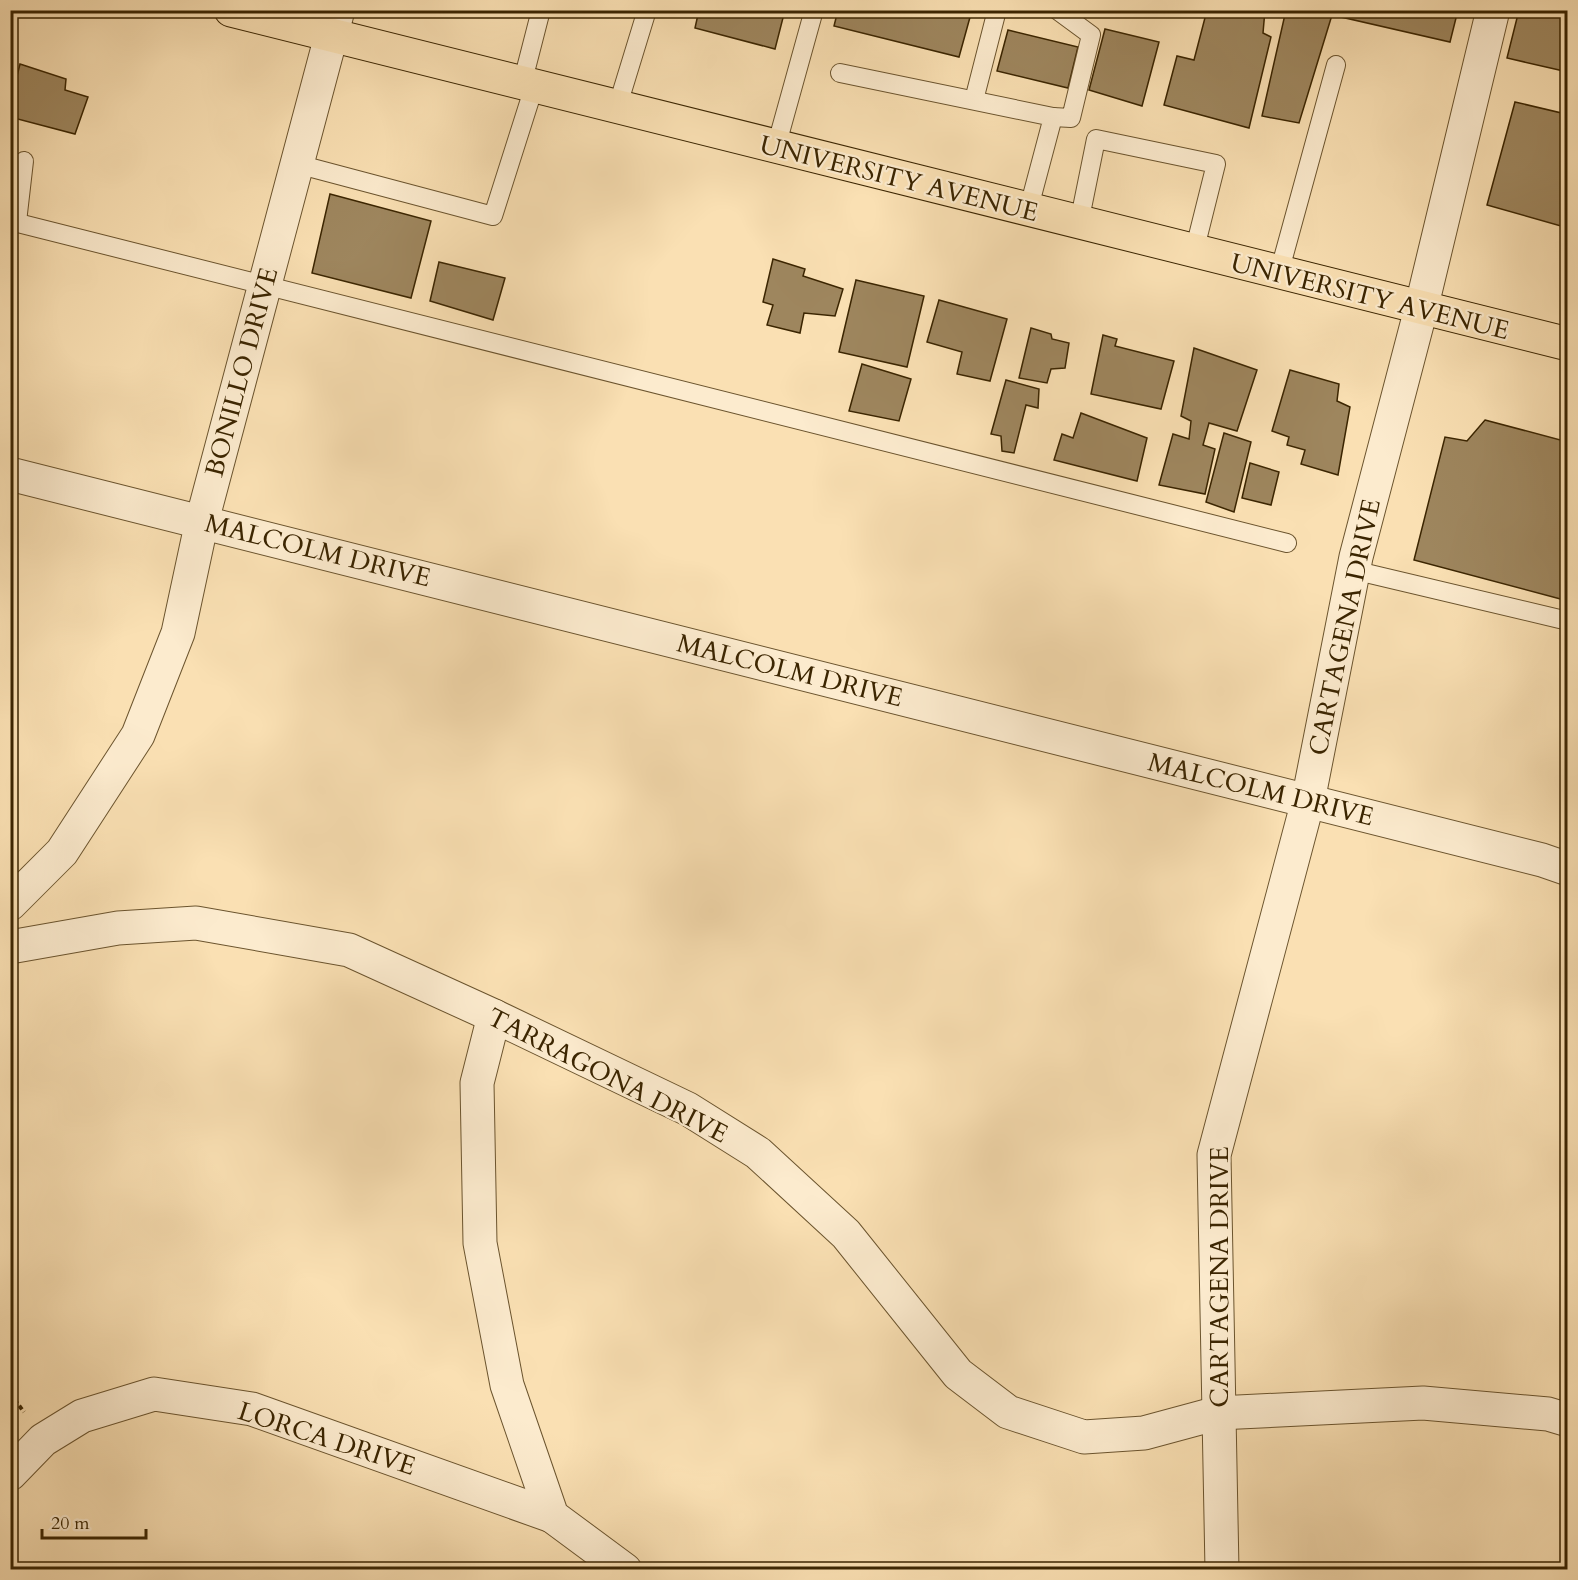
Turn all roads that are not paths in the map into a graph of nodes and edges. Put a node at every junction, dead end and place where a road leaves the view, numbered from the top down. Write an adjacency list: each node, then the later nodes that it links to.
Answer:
1 (231, 10): 8 (main road, UNIVERSITY AVENUE)
2 (541, 10): 11 (lane)
3 (647, 10): 13 (lane)
4 (814, 10): 15 (lane)
5 (997, 10): 12 (lane)
6 (1057, 10): 14 (lane)
7 (1493, 10): 24 (street, CARTAGENA DRIVE)
8 (335, 23): 11 (main road, UNIVERSITY AVENUE); 17 (street, BONILLO DRIVE)
9 (1336, 65): 22 (lane)
10 (840, 73): 12 (lane)
11 (528, 85): 13 (main road, UNIVERSITY AVENUE); 17 (lane)
12 (974, 100): 14 (lane)
13 (617, 108): 15 (main road, UNIVERSITY AVENUE)
14 (1053, 117): 18 (lane)
15 (776, 147): 18 (main road, UNIVERSITY AVENUE)
16 (24, 161): 19 (lane)
17 (297, 164): 23 (street, BONILLO DRIVE)
18 (1028, 211): 20 (main road, UNIVERSITY AVENUE)
19 (14, 222): 23 (lane)
20 (1079, 223): 21 (main road, UNIVERSITY AVENUE); 21 (lane)
21 (1194, 252): 22 (main road, UNIVERSITY AVENUE)
22 (1279, 273): 24 (main road, UNIVERSITY AVENUE)
23 (265, 284): 27 (street, BONILLO DRIVE); 28 (lane)
24 (1421, 309): 25 (main road, UNIVERSITY AVENUE); 29 (street, CARTAGENA DRIVE)
25 (1568, 344)
26 (10, 474): 27 (street, MALCOLM DRIVE)
27 (202, 521): 31 (street, MALCOLM DRIVE); 33 (street, BONILLO DRIVE)
28 (1287, 543)
29 (1353, 570): 30 (lane); 31 (street, CARTAGENA DRIVE)
30 (1568, 621)
31 (1308, 801): 32 (street, MALCOLM DRIVE); 36 (street, CARTAGENA DRIVE)
32 (1568, 869)
33 (10, 904)
34 (10, 947): 35 (street, TARRAGONA DRIVE)
35 (494, 1016): 36 (street, TARRAGONA DRIVE); 39 (street)
36 (1218, 1413): 37 (street, TARRAGONA DRIVE); 41 (street, CARTAGENA DRIVE)
37 (1568, 1420)
38 (10, 1474): 39 (street, LORCA DRIVE)
39 (552, 1516): 40 (street, LORCA DRIVE)
40 (625, 1569)
41 (1222, 1569)

